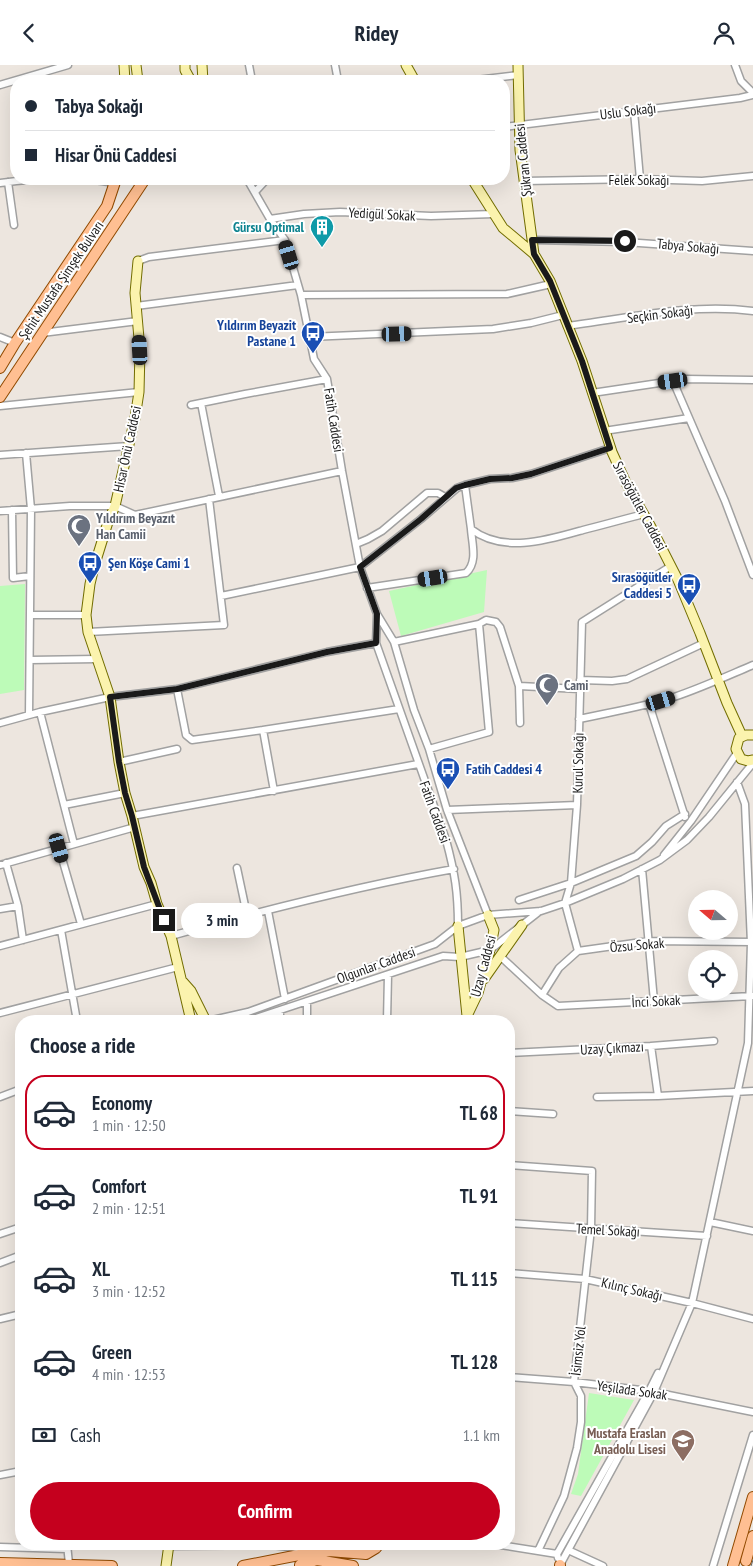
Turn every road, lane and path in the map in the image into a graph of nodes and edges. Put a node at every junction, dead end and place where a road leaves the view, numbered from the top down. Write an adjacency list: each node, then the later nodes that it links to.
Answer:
1 (68, 65): 4 (street)
2 (518, 65): 5 (main road, Şükran Caddesi)
3 (735, 65): 7 (street)
4 (34, 75)
5 (518, 75): 6 (street); 9 (main road, Şükran Caddesi)
6 (510, 76)
7 (753, 94): 8 (street, Uslu Sokağı)
8 (634, 111): 9 (street, Uslu Sokağı); 12 (street)
9 (519, 124): 10 (street, Uslu Sokağı); 13 (main road, Şükran Caddesi)
10 (510, 126)
11 (753, 176): 12 (street, Felek Sokağı)
12 (640, 179): 13 (street, Felek Sokağı)
13 (524, 181): 25 (main road, Şükran Caddesi)
14 (8, 182): 15 (street); 24 (street)
15 (0, 183)
16 (114, 185): 41 (main road, Şehit Mustafa Şimşek Bulvarı)
17 (140, 185): 38 (main road, Şehit Mustafa Şimşek Bulvarı)
18 (251, 185): 21 (street, Fatih Caddesi)
19 (261, 185): 21 (street)
20 (476, 185): 22 (main road, Sırasöğütler Caddesi)
21 (255, 192): 23 (street, Fatih Caddesi)
22 (494, 214): 23 (street, Yedigül Sokak); 28 (main road, Sırasöğütler Caddesi)
23 (270, 219): 26 (street, Fatih Caddesi)
24 (14, 225)
25 (532, 240): 27 (street, Tabya Sokağı); 28 (main road, Şükran Caddesi)
26 (285, 241): 29 (street); 31 (street, Fatih Caddesi)
27 (753, 251)
28 (534, 254): 30 (main road, Sırasöğütler Caddesi)
29 (138, 261): 33 (main road, Hisar Önü Caddesi)
30 (551, 284): 32 (street); 35 (main road, Sırasöğütler Caddesi)
31 (298, 285): 32 (street, Fatih Caddesi); 33 (street)
32 (301, 295): 40 (street, Fatih Caddesi)
33 (136, 306): 36 (main road, Hisar Önü Caddesi)
34 (753, 311): 37 (street, Seçkin Sokağı)
35 (563, 315): 37 (main road, Sırasöğütler Caddesi); 40 (street)
36 (138, 321): 38 (street); 46 (main road, Hisar Önü Caddesi)
37 (567, 326): 47 (main road, Sırasöğütler Caddesi)
38 (42, 333): 48 (main road, Şehit Mustafa Şimşek Bulvarı)
39 (0, 337): 41 (street)
40 (309, 337): 43 (street, Fatih Caddesi)
41 (15, 343): 42 (main road, Şehit Mustafa Şimşek Bulvarı)
42 (0, 368)
43 (327, 379): 49 (street); 58 (street, Fatih Caddesi)
44 (753, 380): 45 (street)
45 (673, 381): 47 (street); 52 (street)
46 (139, 392): 50 (street); 54 (main road, Hisar Önü Caddesi)
47 (592, 393): 53 (main road, Sırasöğütler Caddesi)
48 (0, 397)
49 (201, 403): 51 (street); 60 (street)
50 (0, 405)
51 (191, 405)
52 (689, 418): 53 (street); 72 (street)
53 (604, 431): 55 (main road, Sırasöğütler Caddesi)
54 (129, 446): 56 (street); 63 (main road, Hisar Önü Caddesi)
55 (610, 448): 59 (street); 67 (main road, Sırasöğütler Caddesi)
56 (26, 453): 57 (street); 64 (street)
57 (0, 455)
58 (342, 471): 60 (street); 69 (street, Fatih Caddesi)
59 (465, 485): 61 (street); 68 (street)
60 (219, 496): 62 (street)
61 (444, 497): 69 (street); 70 (street)
62 (209, 499): 63 (street); 75 (street)
63 (115, 506): 64 (street); 78 (main road, Hisar Önü Caddesi)
64 (31, 509): 65 (street); 73 (street)
65 (12, 510): 66 (street); 73 (street)
66 (0, 511)
67 (644, 514): 68 (street); 71 (main road, Sırasöğütler Caddesi)
68 (471, 529): 74 (street)
69 (356, 544): 70 (street, Fatih Caddesi)
70 (360, 567): 74 (street, Fatih Caddesi); 75 (street)
71 (671, 567): 83 (main road, Sırasöğütler Caddesi); 87 (street, Kurul Sokağı)
72 (753, 575)
73 (30, 576): 77 (street)
74 (367, 587): 76 (street, Fatih Caddesi)
75 (220, 595): 80 (street)
76 (377, 614): 81 (street, Fatih Caddesi); 82 (street, Fatih Caddesi)
77 (30, 615): 78 (street); 85 (street)
78 (86, 615): 80 (main road, Hisar Önü Caddesi)
79 (479, 624): 81 (street); 89 (street); 104 (street)
80 (88, 632): 84 (main road, Hisar Önü Caddesi)
81 (394, 642): 104 (street, Fatih Caddesi)
82 (376, 643): 90 (street); 94 (street, Fatih Caddesi)
83 (704, 643): 87 (street); 88 (main road, Sırasöğütler Caddesi)
84 (97, 659): 85 (street); 92 (main road, Hisar Önü Caddesi)
85 (30, 661): 96 (street)
86 (753, 665): 88 (street)
87 (580, 680): 91 (street, Kurul Sokağı)
88 (719, 680): 93 (street); 102 (main road, Sırasöğütler Caddesi)
89 (519, 686): 91 (street); 99 (street)
90 (177, 689): 92 (street); 100 (street)
91 (580, 689): 97 (street, Kurul Sokağı)
92 (110, 697): 95 (street); 107 (main road, Hisar Önü Caddesi)
93 (649, 704): 97 (street); 115 (street)
94 (399, 709): 100 (street); 108 (street, Fatih Caddesi)
95 (40, 712): 96 (street); 112 (street)
96 (29, 715): 98 (street)
97 (579, 719): 113 (street, Kurul Sokağı)
98 (0, 723)
99 (520, 723)
100 (263, 730): 110 (street)
101 (753, 735): 102 (main road)
102 (742, 736): 105 (main road)
103 (177, 749): 107 (street)
104 (429, 749): 114 (street, Fatih Caddesi)
105 (736, 753): 106 (main road); 117 (street)
106 (753, 761): 109 (street)
107 (119, 762): 111 (main road, Hisar Önü Caddesi)
108 (418, 764): 110 (street); 124 (street, Fatih Caddesi)
109 (737, 782): 121 (street); 143 (street)
110 (274, 791): 116 (street)
111 (125, 793): 112 (street); 116 (main road, Hisar Önü Caddesi)
112 (64, 805): 119 (street)
113 (577, 805): 114 (street); 126 (street, Kurul Sokağı)
114 (447, 809): 135 (street, Fatih Caddesi)
115 (685, 814): 117 (street); 126 (street)
116 (132, 816): 118 (main road, Hisar Önü Caddesi)
117 (688, 825): 121 (street)
118 (134, 827): 119 (street); 129 (main road, Hisar Önü Caddesi)
119 (74, 844): 120 (street)
120 (59, 848): 122 (street); 136 (street)
121 (660, 860): 125 (street, Olgunlar Caddesi)
122 (3, 864): 130 (street)
123 (237, 868): 134 (street)
124 (454, 869): 132 (street); 138 (street, Fatih Caddesi)
125 (642, 869): 128 (street, Olgunlar Caddesi); 142 (street)
126 (571, 883): 127 (street); 128 (street, Kurul Sokağı)
127 (520, 900)
128 (566, 903): 133 (street, Olgunlar Caddesi); 146 (street)
129 (157, 904): 136 (street); 140 (main road, Hisar Önü Caddesi)
130 (18, 906): 131 (street); 141 (street)
131 (1, 907)
132 (268, 911): 134 (street); 156 (street)
133 (541, 911): 135 (street, Olgunlar Caddesi); 137 (street, Olgunlar Caddesi)
134 (247, 915): 140 (street)
135 (488, 915): 138 (street, Olgunlar Caddesi); 145 (main road, Uzay Caddesi)
136 (81, 924): 139 (street)
137 (522, 925): 145 (street, Olgunlar Caddesi); 147 (main road)
138 (458, 926): 148 (main road, Uzay Caddesi); 156 (street, Olgunlar Caddesi)
139 (60, 930): 141 (street); 153 (street)
140 (171, 935): 149 (main road, Hisar Önü Caddesi)
141 (24, 940): 144 (street)
142 (649, 941): 143 (street, Özsu Sokak); 146 (street, Özsu Sokak); 158 (street)
143 (752, 943): 155 (street)
144 (0, 946)
145 (490, 950): 148 (street, Olgunlar Caddesi); 152 (main road, Uzay Caddesi)
146 (578, 951): 154 (street)
147 (500, 956): 152 (main road); 154 (street)
148 (460, 957): 150 (street, Olgunlar Caddesi); 169 (main road, Uzay Caddesi)
149 (178, 967): 151 (main road, Hisar Önü Caddesi); 153 (street)
150 (388, 975): 157 (street, Olgunlar Caddesi); 168 (street)
151 (181, 980): 162 (main road, Hisar Önü Caddesi); 163 (main road, Hisar Önü Caddesi)
152 (480, 985): 170 (main road, Uzay Caddesi)
153 (72, 994): 160 (street); 161 (street)
154 (542, 995): 158 (street, İnci Sokak)
155 (751, 996): 158 (street, İnci Sokak); 175 (street)
156 (285, 999): 164 (street, Olgunlar Caddesi)
157 (307, 1001): 159 (street, Olgunlar Caddesi); 167 (street)
158 (654, 1001)
159 (280, 1010): 165 (street, Olgunlar Caddesi); 166 (street)
160 (0, 1013)
161 (76, 1015)
162 (189, 1015)
163 (204, 1015)
164 (234, 1015)
165 (265, 1015)
166 (280, 1015)
167 (307, 1015)
168 (387, 1015)
169 (467, 1015)
170 (468, 1015)
171 (714, 1041): 172 (street, Uzay Çıkmazı)
172 (651, 1046): 173 (street, Uzay Çıkmazı); 177 (street)
173 (515, 1053)
174 (15, 1091): 178 (street)
175 (738, 1091): 176 (street); 177 (street); 183 (street)
176 (753, 1091)
177 (658, 1096): 179 (street)
178 (0, 1097)
179 (597, 1097)
180 (515, 1111): 181 (street)
181 (553, 1114)
182 (515, 1165): 186 (street, İsimsiz Yol)
183 (710, 1222): 187 (street); 189 (street)
184 (515, 1223): 186 (street, Temel Sokağı)
185 (15, 1229): 188 (street)
186 (591, 1229): 189 (street, Temel Sokağı); 193 (street, İsimsiz Yol)
187 (753, 1231)
188 (0, 1234)
189 (707, 1236): 194 (street)
190 (15, 1257): 191 (street)
191 (0, 1263)
192 (515, 1273): 193 (street, Kılınç Sokağı)
193 (585, 1279): 194 (street, Kılınç Sokağı); 199 (street, İsimsiz Yol)
194 (692, 1303): 197 (street, Kılınç Sokağı); 200 (street)
195 (15, 1315): 196 (street)
196 (0, 1319)
197 (753, 1319)
198 (515, 1377): 199 (street, Yeşilada Sokak)
199 (574, 1382): 200 (street, Yeşilada Sokak); 216 (street, İsimsiz Yol)
200 (652, 1392): 201 (street, Yeşilada Sokak); 214 (street); 217 (street)
201 (753, 1412)
202 (753, 1435): 228 (street)
203 (15, 1472): 204 (street)
204 (0, 1475)
205 (753, 1497): 229 (main road)
206 (753, 1536): 218 (main road)
207 (0, 1547): 208 (street)
208 (15, 1547)
209 (515, 1547): 216 (street)
210 (67, 1550): 220 (street)
211 (168, 1550): 224 (main road)
212 (320, 1550): 215 (street)
213 (372, 1550): 215 (main road)
214 (568, 1550): 222 (street); 227 (street)
215 (329, 1551): 225 (main road)
216 (538, 1551): 217 (street)
217 (557, 1554): 222 (street)
218 (746, 1561)
219 (2, 1562): 220 (main road)
220 (69, 1564): 223 (main road)
221 (300, 1565): 226 (main road)
222 (560, 1565)
223 (112, 1566)
224 (166, 1566)
225 (243, 1566)
226 (353, 1566)
227 (603, 1566)
228 (713, 1566)
229 (732, 1566)

